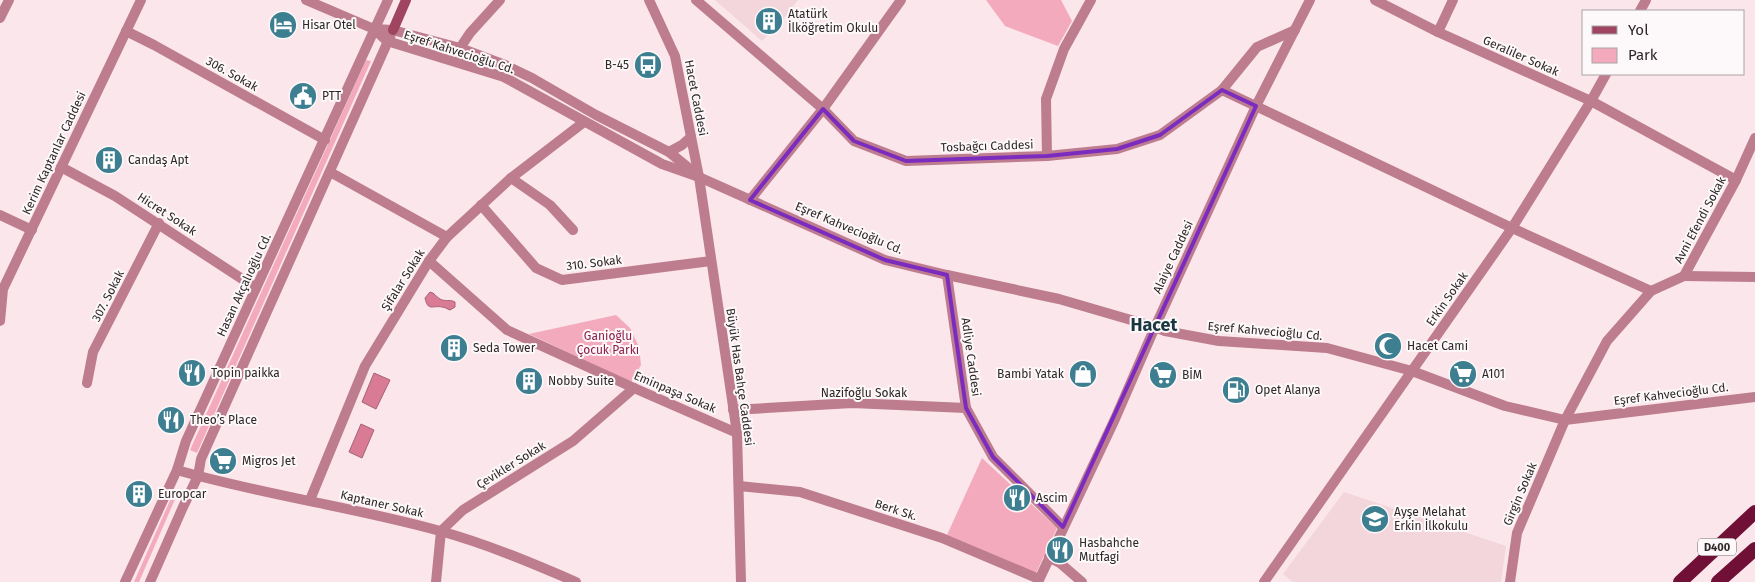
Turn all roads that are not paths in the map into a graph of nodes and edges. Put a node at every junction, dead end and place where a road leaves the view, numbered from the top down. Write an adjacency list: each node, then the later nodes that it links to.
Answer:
1 (9, 0): 14 (street)
2 (141, 0): 16 (street, Kerim Kaptanlar Caddesi)
3 (306, 0): 15 (street)
4 (388, 0): 15 (street, Hasan Akçalıoğlu Cd.)
5 (406, 0): 17 (main road)
6 (500, 0): 21 (street)
7 (649, 0): 28 (street, Hacet Caddesi)
8 (696, 0): 26 (street, Tosbağcı Caddesi)
9 (901, 0): 26 (street)
10 (1091, 0): 32 (street)
11 (1310, 0): 18 (street, Alaiye Caddesi)
12 (1375, 0): 19 (street, Geraliler Sokak)
13 (1452, 0): 19 (street)
14 (0, 18)
15 (374, 29): 17 (street, Eşref Kahvecioğlu Cd.); 20 (street, Eşref Kahvecioğlu Cd.); 30 (street, Hasan Akçalıoğlu Cd.)
16 (126, 30): 30 (street, 306. Sokak); 33 (street, Kerim Kaptanlar Caddesi)
17 (393, 30): 20 (street); 21 (street, Eşref Kahvecioğlu Cd.)
18 (1295, 30): 23 (street, Tosbağcı Caddesi); 25 (street, Alaiye Caddesi)
19 (1438, 32): 24 (street, Geraliler Sokak)
20 (387, 41): 27 (street, Eşref Kahvecioğlu Cd.); 34 (street)
21 (460, 48): 31 (street, Eşref Kahvecioğlu Cd.)
22 (1605, 75): 24 (street, Erkin Sokak)
23 (1222, 90): 25 (street); 32 (street, Tosbağcı Caddesi)
24 (1591, 102): 37 (street, Geraliler Sokak); 42 (street, Erkin Sokak)
25 (1256, 106): 42 (street); 54 (street, Alaiye Caddesi)
26 (823, 109): 32 (street, Tosbağcı Caddesi); 38 (street)
27 (584, 122): 35 (street, Eşref Kahvecioğlu Cd.); 36 (street, Şifalar Sokak)
28 (691, 138): 31 (street); 35 (street, Hacet Caddesi)
29 (1755, 138): 37 (street, Avni Efendi Sokak)
30 (325, 140): 51 (street, Hasan Akçalıoğlu Cd.)
31 (669, 152): 35 (street, Eşref Kahvecioğlu Cd.)
32 (1047, 156)
33 (61, 167): 41 (street, Hicret Sokak); 43 (street, Kerim Kaptanlar Caddesi)
34 (330, 172): 45 (street); 64 (street)
35 (699, 177): 38 (street, Eşref Kahvecioğlu Cd.); 47 (street, Büyük Has Bahçe Caddesi)
36 (511, 178): 39 (street, Şifalar Sokak); 44 (street)
37 (1736, 180): 49 (street, Avni Efendi Sokak)
38 (750, 200): 48 (street, Eşref Kahvecioğlu Cd.)
39 (482, 205): 45 (street, Şifalar Sokak); 47 (street, 310. Sokak)
40 (0, 215): 43 (street)
41 (159, 223): 51 (street, Hicret Sokak); 56 (street, 307. Sokak)
42 (1512, 228): 52 (street); 55 (street, Erkin Sokak)
43 (32, 230): 53 (street, Kerim Kaptanlar Caddesi)
44 (573, 230)
45 (447, 237): 46 (street, Şifalar Sokak)
46 (429, 261): 57 (street, Eminpaşa Sokak); 66 (street, Şifalar Sokak)
47 (711, 261): 60 (street, Büyük Has Bahçe Caddesi)
48 (947, 275): 54 (street, Eşref Kahvecioğlu Cd.); 59 (street, Adliye Caddesi)
49 (1684, 276): 50 (street); 52 (street, Avni Efendi Sokak)
50 (1755, 277)
51 (256, 288): 63 (street, Hasan Akçalıoğlu Cd.)
52 (1651, 290): 61 (street, Avni Efendi Sokak)
53 (0, 321)
54 (1155, 327): 55 (street, Eşref Kahvecioğlu Cd.); 68 (street, Alaiye Caddesi)
55 (1412, 371): 61 (street, Eşref Kahvecioğlu Cd.); 79 (street, Erkin Sokak)
56 (87, 383)
57 (634, 388): 62 (street, Eminpaşa Sokak); 69 (street, Çevikler Sokak)
58 (1755, 397): 61 (street, Eşref Kahvecioğlu Cd.)
59 (966, 408): 60 (street, Nazifoğlu Sokak); 68 (street, Adliye Caddesi)
60 (733, 410): 62 (street, Büyük Has Bahçe Caddesi)
61 (1565, 420): 80 (street, Girgin Sokak)
62 (737, 432): 65 (street, Büyük Has Bahçe Caddesi)
63 (177, 470): 64 (street, Kaptaner Sokak); 73 (street, Hasan Akçalıoğlu Cd.)
64 (198, 476): 66 (street, Kaptaner Sokak); 74 (street)
65 (740, 486): 72 (street, Berk Sk.); 77 (street, Büyük Has Bahçe Caddesi)
66 (310, 500): 69 (street, Kaptaner Sokak)
67 (1755, 512): 81 (highway, D400)
68 (1063, 527): 71 (street, Alaiye Caddesi)
69 (441, 531): 75 (street); 76 (street, Kaptaner Sokak)
70 (1755, 549): 82 (highway)
71 (1050, 557): 72 (street, Alaiye Caddesi); 78 (street)
72 (1038, 580)
73 (126, 582)
74 (150, 582)
75 (436, 582)
76 (576, 582)
77 (741, 582)
78 (1082, 582)
79 (1264, 582)
80 (1510, 582)
81 (1680, 582)
82 (1718, 582)

